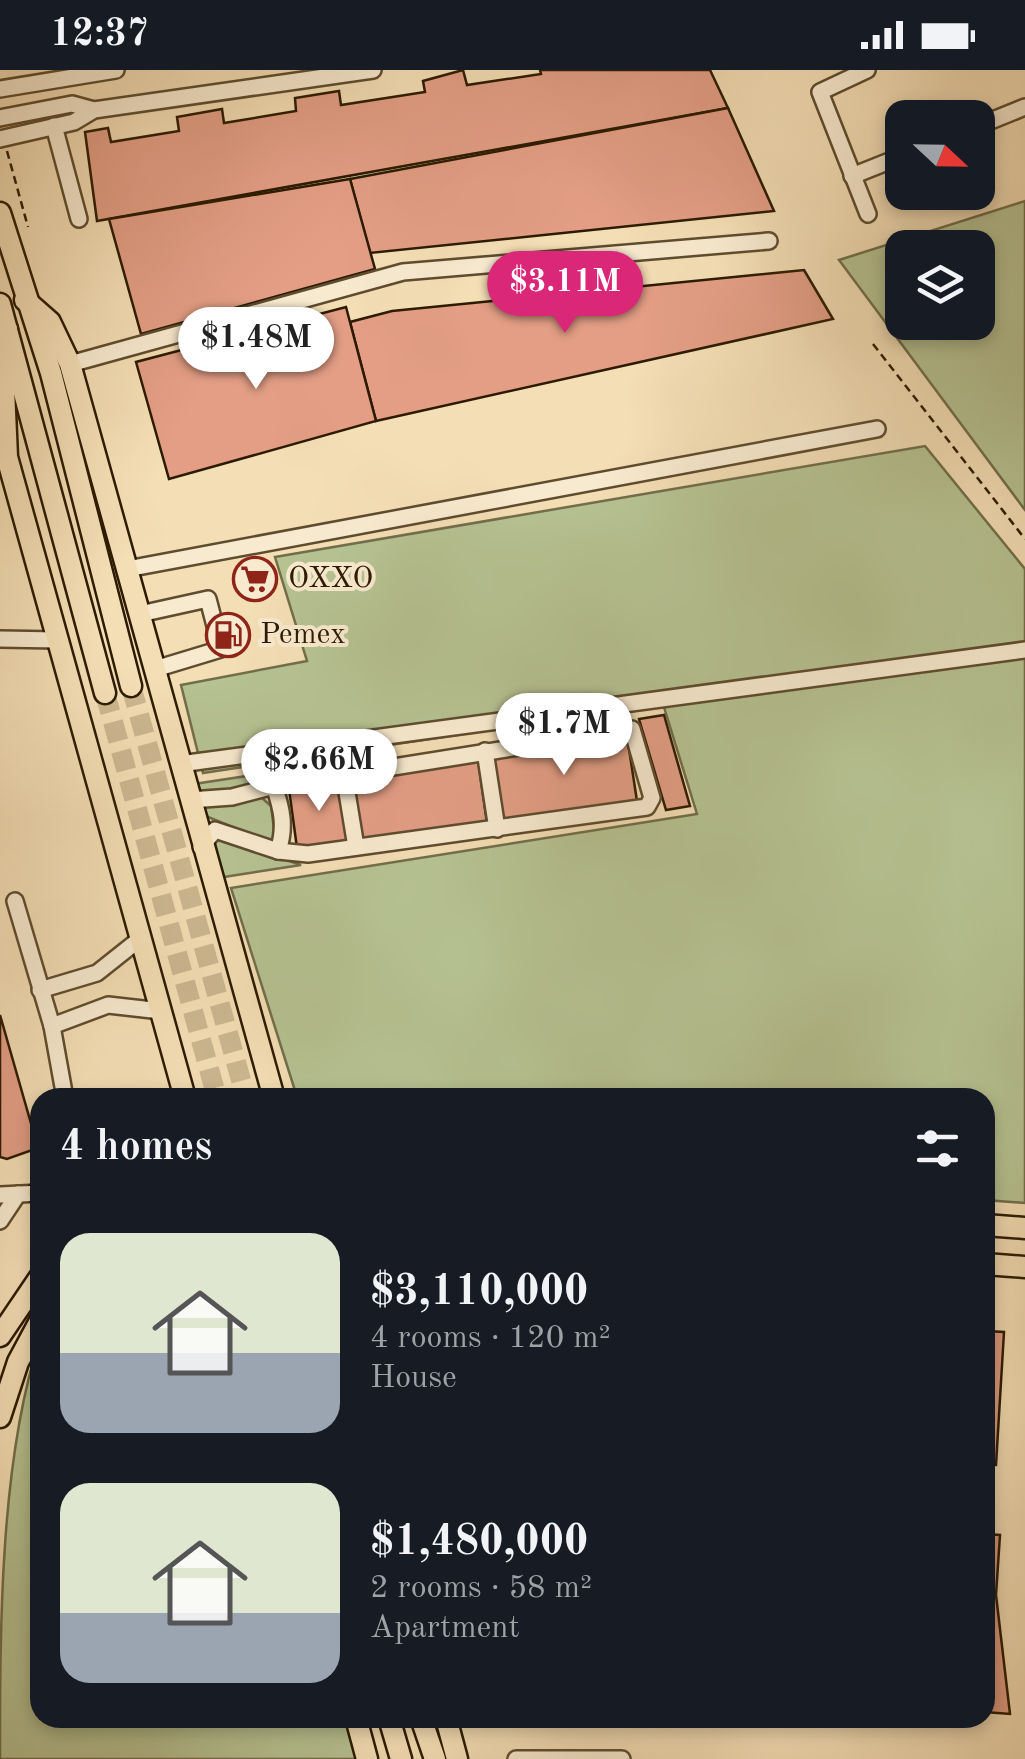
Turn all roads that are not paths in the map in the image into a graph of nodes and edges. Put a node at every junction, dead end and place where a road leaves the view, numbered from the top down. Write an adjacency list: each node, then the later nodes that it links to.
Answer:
1 (116, 70): 4 (street)
2 (373, 70): 6 (street)
3 (866, 70): 12 (street)
4 (0, 89)
5 (1025, 107): 8 (street)
6 (94, 110): 7 (street); 9 (street)
7 (0, 118)
8 (995, 119)
9 (54, 126): 10 (street); 15 (street)
10 (2, 138)
11 (885, 163): 12 (street)
12 (852, 176): 14 (street)
13 (0, 214): 17 (main road)
14 (868, 214)
15 (79, 219)
16 (769, 241): 20 (street)
17 (26, 300): 20 (main road); 28 (main road)
18 (0, 304): 19 (main road)
19 (7, 330): 25 (main road); 29 (main road)
20 (70, 364): 22 (main road)
21 (877, 429): 22 (street)
22 (127, 569): 23 (main road)
23 (140, 614): 27 (main road); 27 (street)
24 (0, 639): 25 (street)
25 (58, 640): 40 (main road)
26 (1025, 650): 31 (street)
27 (155, 669): 31 (main road)
28 (131, 686)
29 (105, 693)
30 (485, 751): 32 (street); 35 (street); 35 (street)
31 (180, 764): 34 (main road)
32 (344, 774): 33 (street); 37 (street)
33 (274, 786): 34 (street); 38 (street)
34 (190, 800): 36 (main road)
35 (497, 829): 37 (street)
36 (201, 847): 38 (street); 46 (main road)
37 (356, 848): 38 (street)
38 (278, 851)
39 (15, 901): 41 (street)
40 (141, 938): 41 (street); 42 (main road)
41 (40, 990): 43 (street)
42 (161, 1011): 43 (street); 45 (main road)
43 (52, 1026): 44 (street)
44 (63, 1088)
45 (182, 1088)
46 (273, 1088)
47 (30, 1194): 48 (street)
48 (0, 1195)
49 (30, 1197): 50 (street)
50 (0, 1221)
51 (995, 1225): 52 (main road)
52 (1025, 1228)
53 (995, 1265): 54 (main road)
54 (1025, 1267)
55 (30, 1292): 56 (main road)
56 (0, 1336)
57 (30, 1340): 58 (main road)
58 (0, 1417)
59 (359, 1728): 63 (main road)
60 (392, 1728): 64 (main road)
61 (424, 1728): 65 (main road)
62 (449, 1728): 66 (main road)
63 (367, 1759)
64 (401, 1759)
65 (434, 1759)
66 (457, 1759)
67 (516, 1759): 68 (street)
68 (622, 1759)

